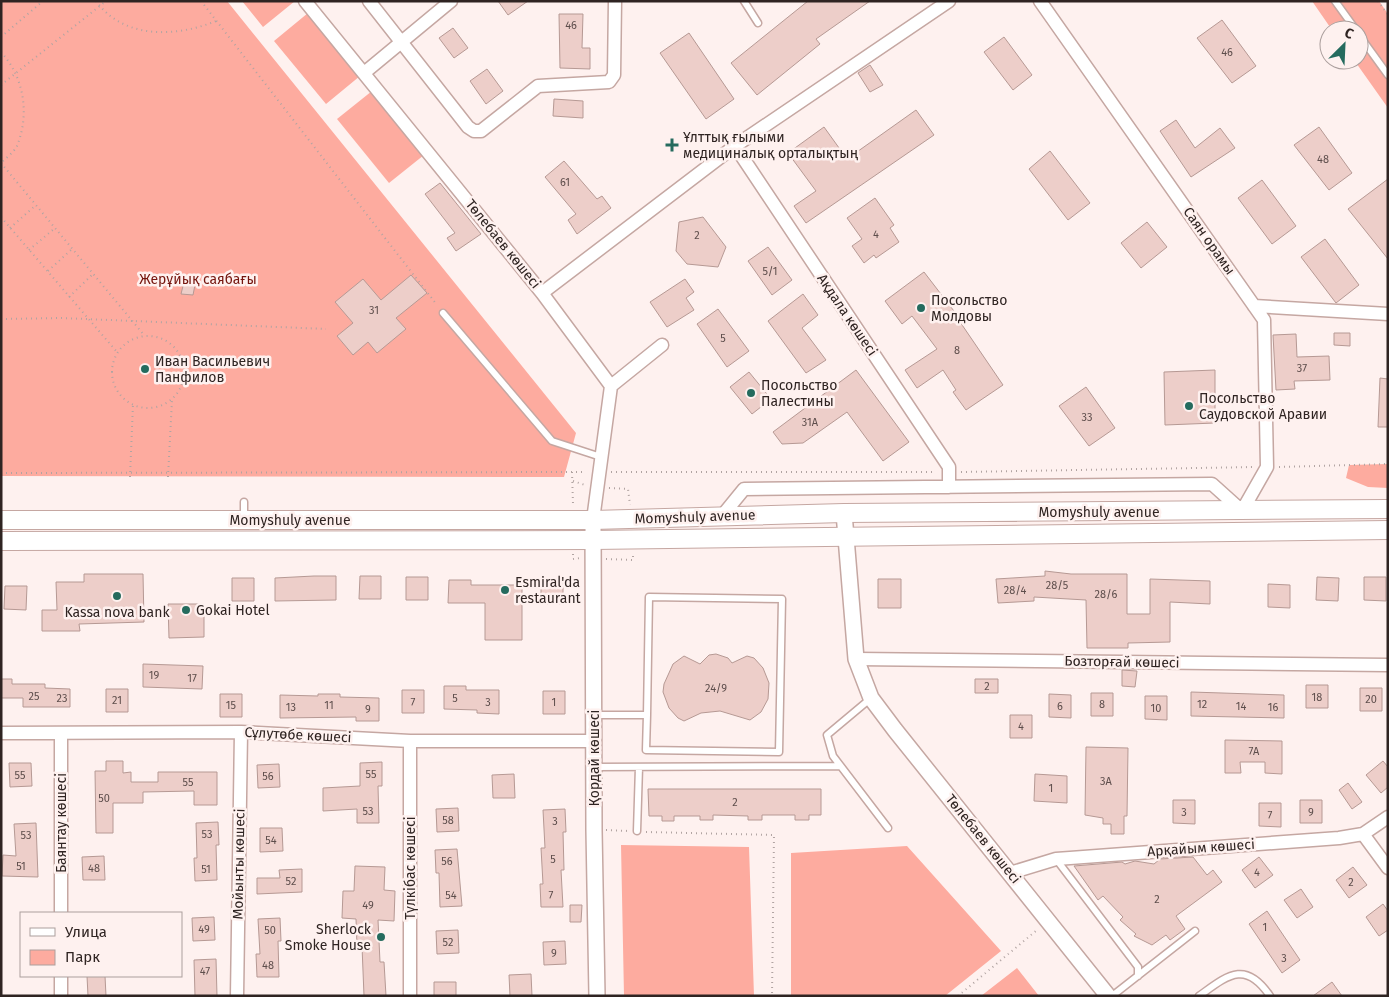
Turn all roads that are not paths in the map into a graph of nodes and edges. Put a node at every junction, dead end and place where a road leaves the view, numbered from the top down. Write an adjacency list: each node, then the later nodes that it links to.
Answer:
1 (305, 1): 13 (street, Төлебаев көшесі)
2 (369, 1): 11 (street)
3 (452, 1): 11 (street)
4 (615, 1): 11 (street)
5 (744, 1): 10 (lane)
6 (949, 1): 15 (street)
7 (1040, 1): 17 (street, Саян орамы)
8 (1335, 1): 9 (lane)
9 (1349, 20)
10 (758, 23)
11 (402, 42): 13 (street)
12 (1369, 49): 14 (lane)
13 (364, 73): 16 (street, Төлебаев көшесі)
14 (1388, 75)
15 (735, 146): 16 (street); 23 (street, Ақдала көшесі)
16 (542, 293): 21 (street, Төлебаев көшесі)
17 (1254, 306): 19 (street); 26 (street, Саян орамы)
18 (443, 313): 22 (lane)
19 (1388, 314)
20 (662, 346): 21 (street)
21 (611, 386): 22 (street)
22 (602, 457): 31 (street)
23 (949, 487): 26 (street); 28 (street)
24 (244, 502): 30 (lane)
25 (1388, 509): 26 (main road, Momyshuly avenue)
26 (1242, 511): 27 (main road, Momyshuly avenue)
27 (844, 513): 28 (main road, Momyshuly avenue); 33 (street, Төлебаев көшесі)
28 (722, 516): 31 (main road, Momyshuly avenue)
29 (1, 520): 30 (main road, Momyshuly avenue)
30 (244, 520): 31 (main road, Momyshuly avenue)
31 (593, 520): 34 (street, Қордай көшесі)
32 (1388, 530): 33 (main road, Momyshuly avenue)
33 (846, 537): 34 (main road, Momyshuly avenue); 36 (street, Төлебаев көшесі)
34 (593, 540): 35 (main road, Momyshuly avenue); 39 (street, Қордай көшесі)
35 (1, 541)
36 (856, 659): 37 (street, Бозторғай көшесі); 38 (street, Төлебаев көшесі)
37 (1388, 665)
38 (871, 698): 46 (lane); 55 (street, Төлебаев көшесі)
39 (594, 715): 40 (lane); 45 (street, Қордай көшесі)
40 (647, 715): 40 (lane)
41 (241, 732): 43 (street, Сұлутөбе көшесі); 44 (street, Сұлутөбе көшесі); 61 (street, Мойынты көшесі)
42 (1, 733): 43 (street, Сұлутөбе көшесі)
43 (61, 733): 56 (street, Баянтау көшесі)
44 (410, 741): 45 (street, Сұлутөбе көшесі); 62 (street, Түлкібас көшесі)
45 (594, 741): 47 (street, Қордай көшесі)
46 (840, 766): 48 (lane); 50 (lane)
47 (594, 767): 48 (lane); 63 (street, Қордай көшесі)
48 (639, 767): 51 (lane)
49 (1388, 817): 52 (street, Арқайым көшесі)
50 (888, 828)
51 (637, 831)
52 (1364, 834): 53 (street, Арқайым көшесі); 54 (street)
53 (1056, 859): 55 (street, Арқайым көшесі); 58 (lane)
54 (1388, 868)
55 (1010, 873): 64 (street, Төлебаев көшесі)
56 (61, 912)
57 (1195, 932): 58 (lane)
58 (1138, 976): 65 (lane)
59 (61, 977): 60 (street)
60 (61, 996)
61 (237, 996)
62 (410, 996)
63 (597, 996)
64 (1108, 996)
65 (1112, 996)
66 (1199, 996): 67 (lane)
67 (1270, 996)

